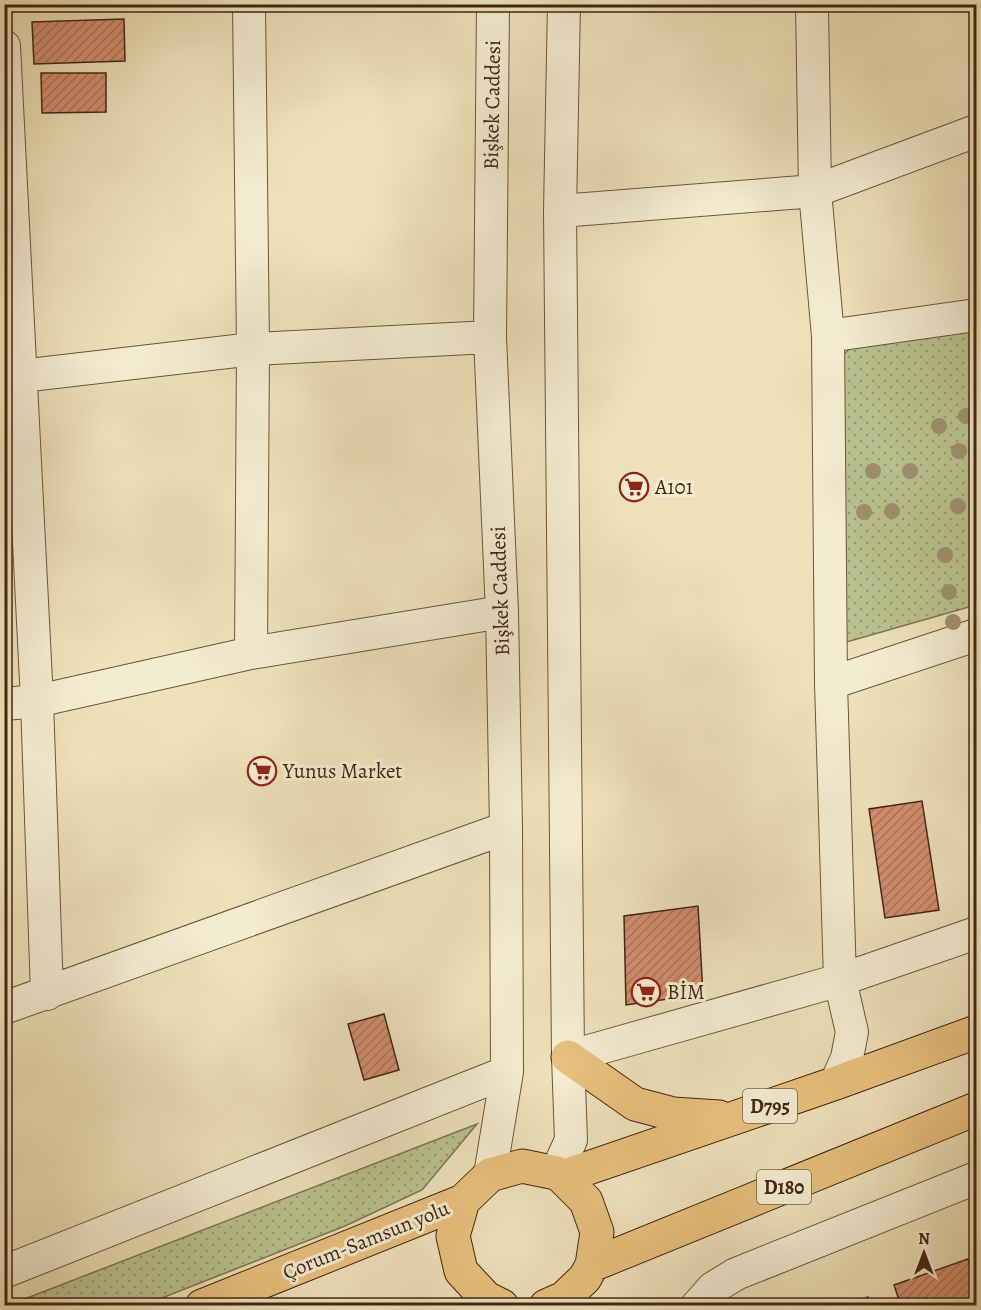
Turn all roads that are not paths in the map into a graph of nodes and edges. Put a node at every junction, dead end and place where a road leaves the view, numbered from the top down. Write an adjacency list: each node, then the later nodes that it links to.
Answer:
1 (249, 4): 12 (street)
2 (493, 4): 11 (street, Bişkek Caddesi)
3 (564, 4): 8 (street)
4 (812, 4): 7 (street)
5 (4, 46): 13 (street)
6 (976, 131): 7 (street)
7 (815, 191): 8 (street); 10 (street)
8 (560, 211): 26 (street)
9 (976, 315): 10 (street)
10 (828, 336): 17 (street)
11 (490, 338): 12 (street); 14 (street, Bişkek Caddesi)
12 (253, 349): 13 (street); 16 (street)
13 (13, 377): 18 (street)
14 (501, 612): 16 (street); 20 (street, Bişkek Caddesi)
15 (976, 635): 17 (street)
16 (251, 653): 18 (street)
17 (831, 683): 22 (street)
18 (37, 701): 19 (street); 23 (street)
19 (4, 704)
20 (506, 828): 23 (street); 27 (street, Bişkek Caddesi)
21 (976, 933): 22 (street)
22 (840, 980): 26 (street); 28 (street)
23 (47, 994): 24 (street)
24 (4, 1008)
25 (976, 1032): 28 (highway, D795)
26 (568, 1057): 30 (highway); 32 (street)
27 (507, 1072): 31 (street, Bişkek Caddesi); 35 (street)
28 (836, 1083): 30 (highway, D795)
29 (976, 1109): 36 (highway, D180)
30 (736, 1118): 32 (highway, D795)
31 (490, 1175): 32 (highway, Çorum-Samsun yolu); 34 (highway, Çorum-Samsun yolu)
32 (559, 1175): 36 (highway)
33 (976, 1178): 40 (street)
34 (463, 1201): 37 (highway, Çorum-Samsun yolu); 38 (highway, Çorum-Samsun yolu)
35 (4, 1272)
36 (587, 1283): 39 (highway)
37 (484, 1303)
38 (202, 1305)
39 (546, 1305)
40 (697, 1305)

